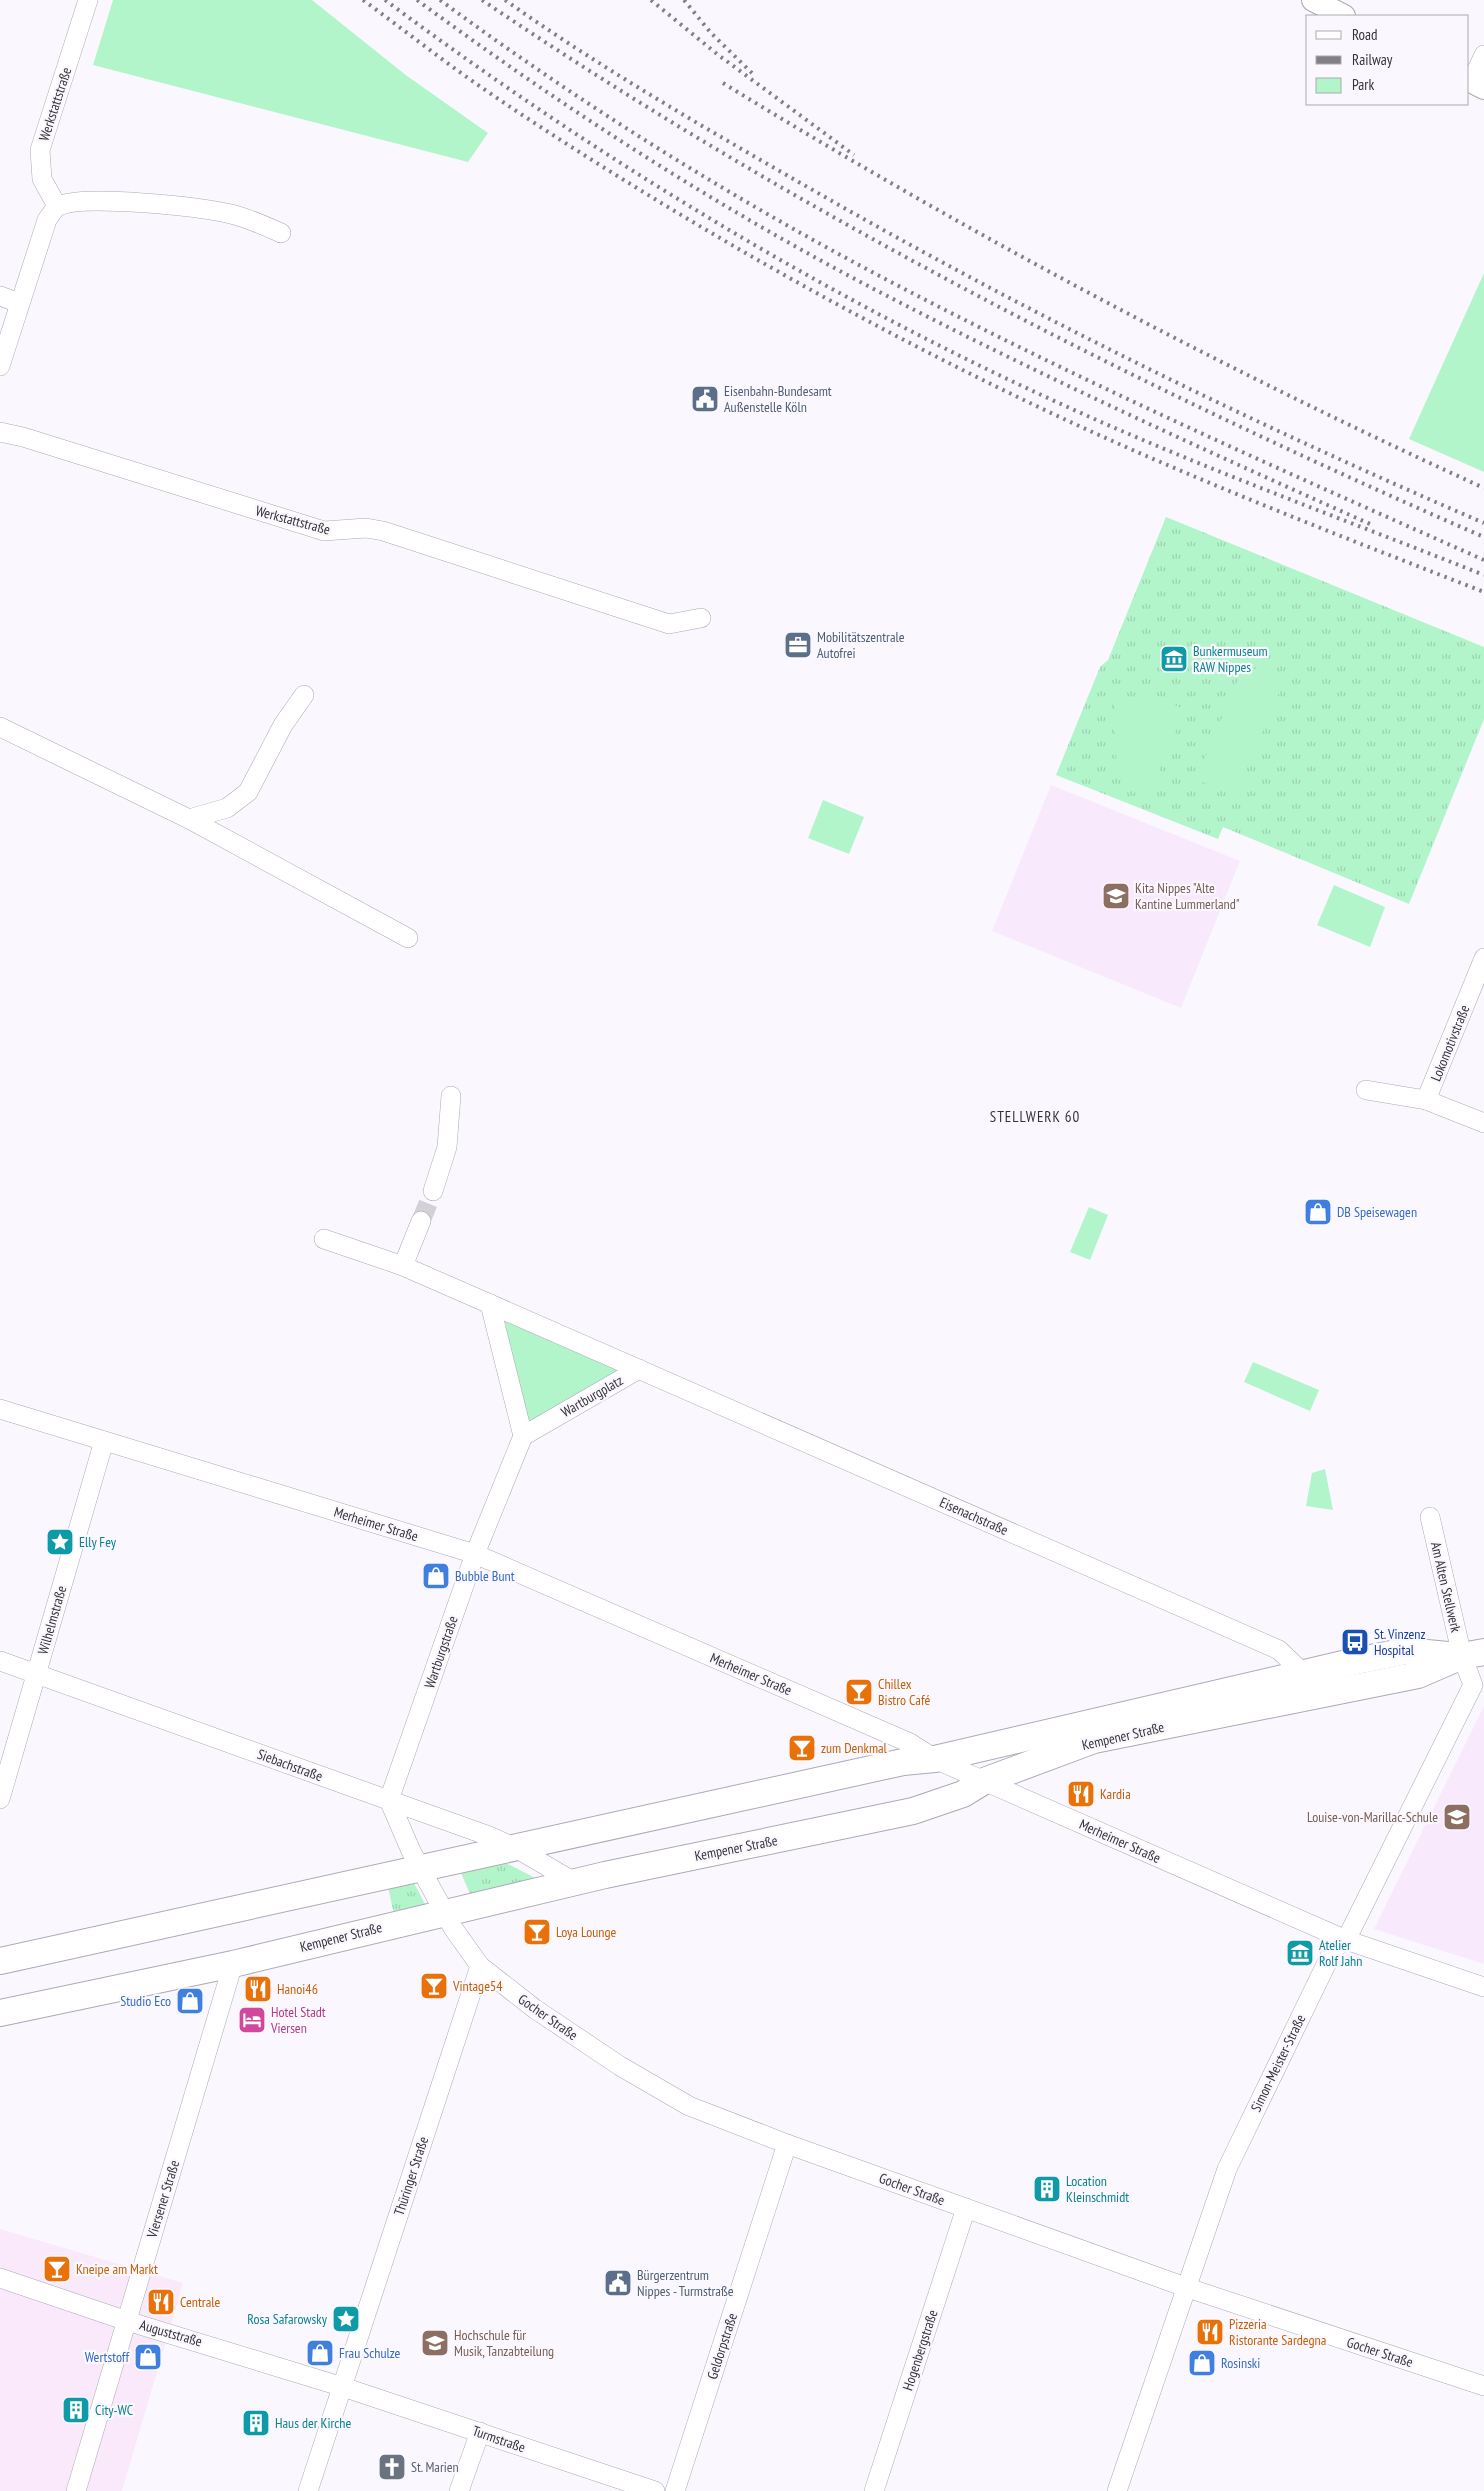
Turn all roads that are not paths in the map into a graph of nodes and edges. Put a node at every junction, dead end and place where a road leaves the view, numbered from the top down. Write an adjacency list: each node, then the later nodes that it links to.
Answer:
1 (88, 0): 6 (street, Werkstattstraße)
2 (1313, 0): 3 (street)
3 (1342, 15)
4 (1484, 55): 5 (street)
5 (1474, 83)
6 (57, 206): 7 (street); 9 (street)
7 (281, 233)
8 (0, 296): 9 (street)
9 (19, 303): 10 (street)
10 (0, 366)
11 (0, 432): 12 (street, Werkstattstraße)
12 (701, 618)
13 (304, 695): 15 (street)
14 (0, 728): 15 (street)
15 (189, 819): 16 (street)
16 (408, 938)
17 (1484, 958): 20 (street, Lokomotivstraße)
18 (1366, 1090): 20 (street)
19 (451, 1096): 22 (street)
20 (1426, 1100): 21 (street)
21 (1484, 1123)
22 (434, 1191)
23 (421, 1221): 25 (street)
24 (324, 1239): 25 (street, Wartburgplatz)
25 (403, 1266): 26 (street, Wartburgplatz)
26 (490, 1304): 27 (street, Wartburgplatz); 29 (street)
27 (639, 1369): 29 (street, Wartburgplatz); 35 (street, Eisenachstraße)
28 (0, 1409): 30 (street, Merheimer Straße)
29 (523, 1436): 32 (street, Wartburgstraße)
30 (104, 1441): 32 (street, Merheimer Straße); 36 (street, Wilhelmstraße)
31 (1430, 1517): 33 (street, Am Alten Stellwerk)
32 (475, 1554): 37 (street, Merheimer Straße); 40 (street, Wartburgstraße)
33 (1473, 1654): 35 (main road, Kempener Straße); 38 (main road, Kempener Straße); 45 (street, Simon-Meister-Straße)
34 (0, 1661): 36 (street, Siebachstraße)
35 (1303, 1673): 37 (main road, Kempener Straße)
36 (36, 1674): 39 (street, Wilhelmstraße); 40 (street, Siebachstraße)
37 (935, 1759): 38 (street, Merheimer Straße); 41 (main road, Kempener Straße)
38 (984, 1781): 43 (main road, Kempener Straße); 45 (street, Merheimer Straße)
39 (0, 1799)
40 (390, 1800): 41 (street, Siebachstraße); 42 (street)
41 (516, 1848): 42 (main road, Kempener Straße); 43 (street, Siebachstraße)
42 (420, 1868): 44 (street, Gocher Straße); 46 (main road, Kempener Straße)
43 (574, 1882): 44 (main road, Kempener Straße)
44 (446, 1914): 47 (main road, Kempener Straße); 48 (street, Gocher Straße)
45 (1346, 1940): 49 (street, Merheimer Straße); 54 (street, Simon-Meister-Straße)
46 (0, 1961)
47 (233, 1964): 50 (main road, Kempener Straße); 55 (street, Viersener Straße)
48 (480, 1966): 51 (street, Gocher Straße); 57 (street, Thüringer Straße)
49 (1484, 1987)
50 (0, 2013)
51 (787, 2144): 52 (street, Gocher Straße); 63 (street, Geldorpstraße)
52 (966, 2208): 54 (street, Gocher Straße); 64 (street, Hogenbergstraße)
53 (0, 2278): 55 (street, Auguststraße)
54 (1188, 2288): 56 (street, Gocher Straße); 65 (street, Simon-Meister-Straße)
55 (127, 2321): 57 (street, Auguststraße); 59 (street, Viersener Straße)
56 (1484, 2386)
57 (343, 2387): 58 (street, Turmstraße); 60 (street, Thüringer Straße)
58 (480, 2432): 61 (street); 62 (street, Turmstraße)
59 (76, 2491)
60 (308, 2491)
61 (459, 2491)
62 (655, 2491)
63 (674, 2491)
64 (874, 2491)
65 (1117, 2491)

